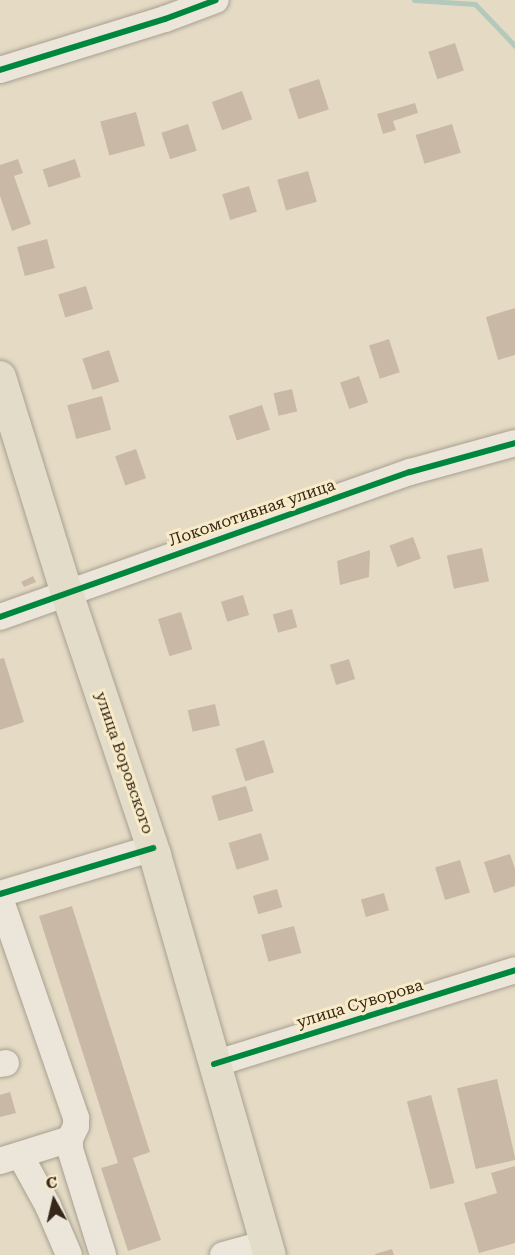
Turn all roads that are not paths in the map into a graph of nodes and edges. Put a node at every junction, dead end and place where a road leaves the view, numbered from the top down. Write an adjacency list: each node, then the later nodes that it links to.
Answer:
1 (216, 0): 2 (street)
2 (0, 70)
3 (1, 383): 5 (main road, улица Воровского)
4 (515, 443): 5 (street, Локомотивная улица)
5 (67, 592): 6 (street, Локомотивная улица); 7 (main road, улица Воровского)
6 (0, 618)
7 (153, 848): 8 (street); 10 (main road, улица Воровского)
8 (0, 896): 11 (street)
9 (515, 970): 10 (street, улица Суворова)
10 (214, 1064): 13 (main road, улица Воровского)
11 (70, 1139): 12 (street); 15 (street)
12 (10, 1158): 14 (street)
13 (269, 1249): 16 (street)
14 (69, 1255)
15 (103, 1255)
16 (223, 1255)

